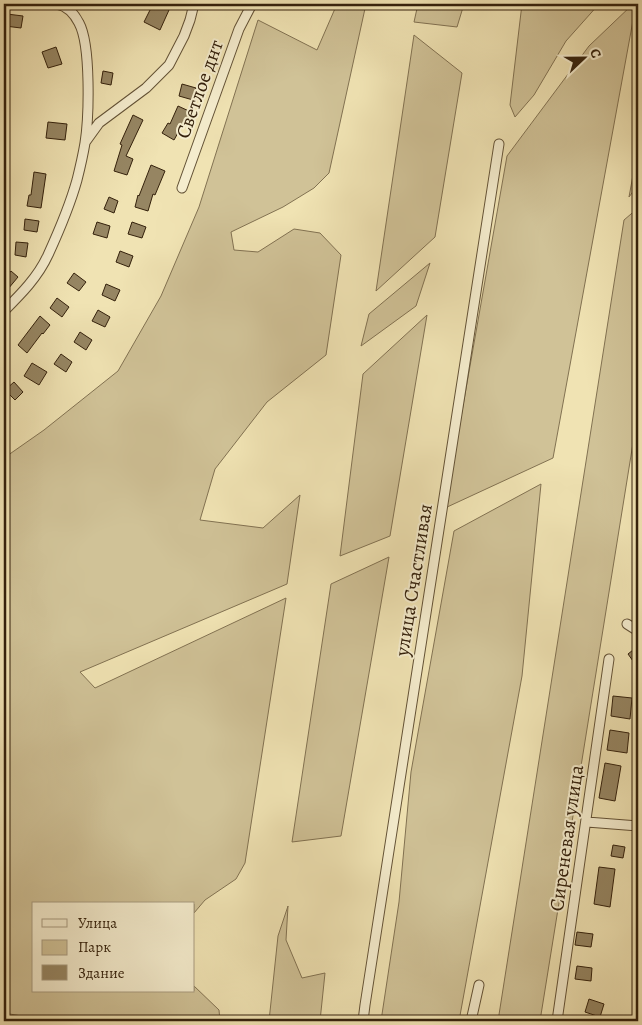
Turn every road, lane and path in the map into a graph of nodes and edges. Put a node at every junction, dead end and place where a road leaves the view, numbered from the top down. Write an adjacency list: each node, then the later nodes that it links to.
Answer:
1 (57, 4): 4 (street)
2 (194, 4): 4 (street)
3 (252, 4): 6 (street, Светлое днт)
4 (85, 142): 7 (street)
5 (499, 144): 14 (street, улица Счастливая)
6 (182, 188)
7 (4, 311)
8 (627, 624): 9 (street)
9 (638, 631)
10 (609, 659): 11 (street, Сиреневая улица)
11 (587, 822): 12 (street); 16 (street, Сиреневая улица)
12 (638, 826)
13 (479, 985): 15 (street)
14 (363, 1021)
15 (471, 1021)
16 (557, 1021)

